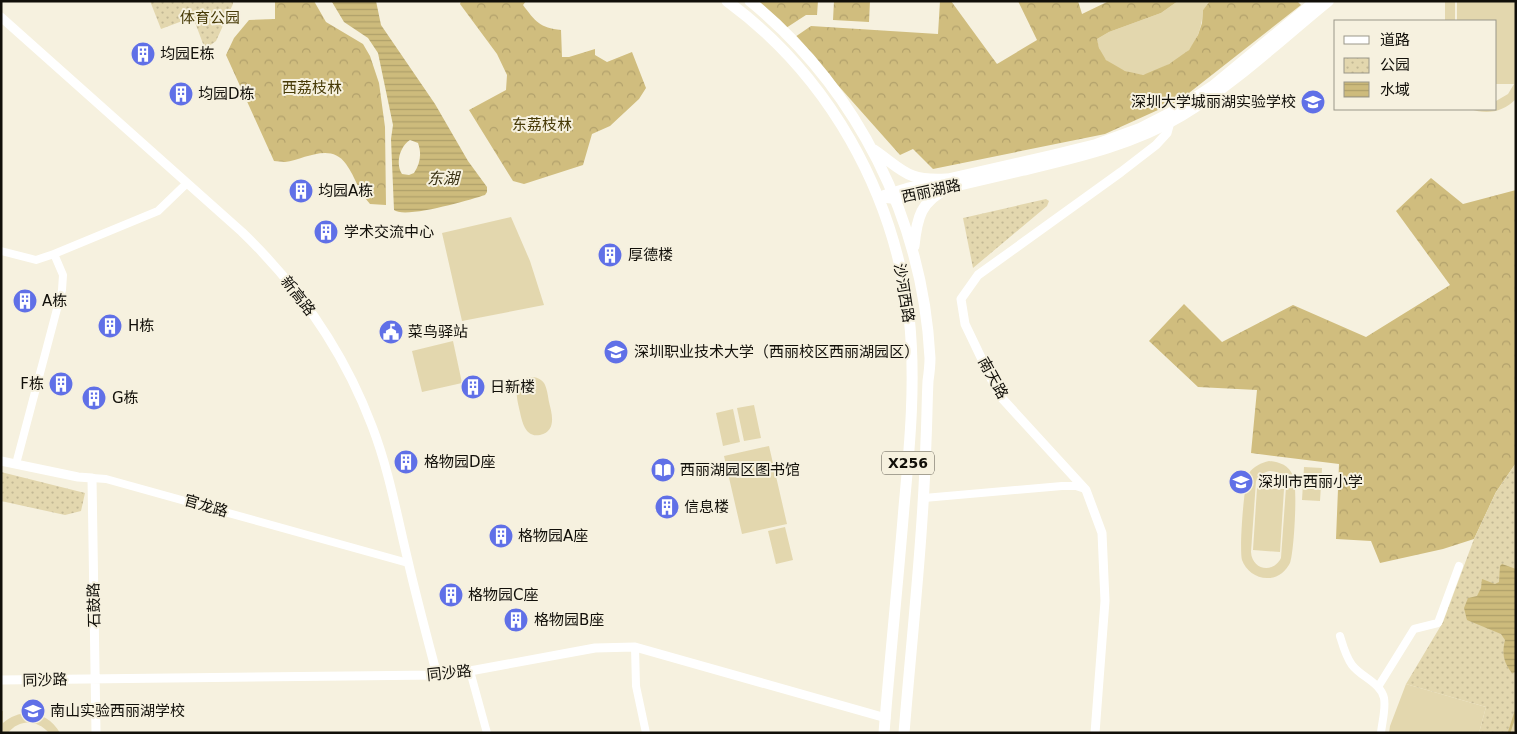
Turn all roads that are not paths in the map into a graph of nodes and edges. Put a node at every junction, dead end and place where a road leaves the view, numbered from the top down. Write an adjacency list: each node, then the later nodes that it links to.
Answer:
1 (727, 1): 11 (main road, 沙河西路 / X256)
2 (750, 1): 7 (main road, 沙河西路 / X256)
3 (1315, 1): 9 (main road, 西丽湖路)
4 (1329, 1): 6 (main road, 西丽湖路)
5 (1, 17): 8 (street, 新高路)
6 (1170, 122): 9 (main road, 西丽湖路); 18 (street, 南天路)
7 (871, 148): 9 (main road); 10 (main road, 沙河西路 / X256)
8 (186, 184): 14 (street); 20 (street, 新高路)
9 (947, 184): 10 (main road, 西丽湖路); 12 (main road)
10 (894, 195): 11 (main road, 西丽湖路); 12 (main road, 沙河西路 / X256)
11 (879, 197): 29 (main road, 沙河西路 / X256)
12 (913, 250): 19 (main road, 沙河西路 / X256)
13 (1, 251): 14 (street)
14 (54, 254): 16 (street)
15 (1, 461): 16 (street, 官龙路)
16 (16, 464): 17 (street, 官龙路)
17 (92, 478): 20 (street, 官龙路); 26 (street, 石鼓路)
18 (1086, 490): 19 (street); 35 (street, 南天路)
19 (924, 498): 30 (main road, 沙河西路 / X256)
20 (408, 563): 25 (street, 新高路)
21 (1459, 566): 28 (street)
22 (1340, 636): 28 (street)
23 (635, 647): 24 (street, 同沙路); 29 (street, 同沙路); 33 (street)
24 (470, 671): 25 (street, 同沙路); 32 (street)
25 (437, 675): 26 (street, 同沙路)
26 (96, 679): 27 (street, 同沙路); 31 (street, 石鼓路)
27 (1, 680)
28 (1378, 687): 36 (street)
29 (886, 718): 34 (main road, 沙河西路 / X256)
30 (905, 730)
31 (96, 733)
32 (487, 733)
33 (646, 733)
34 (884, 733)
35 (1095, 733)
36 (1381, 733)

